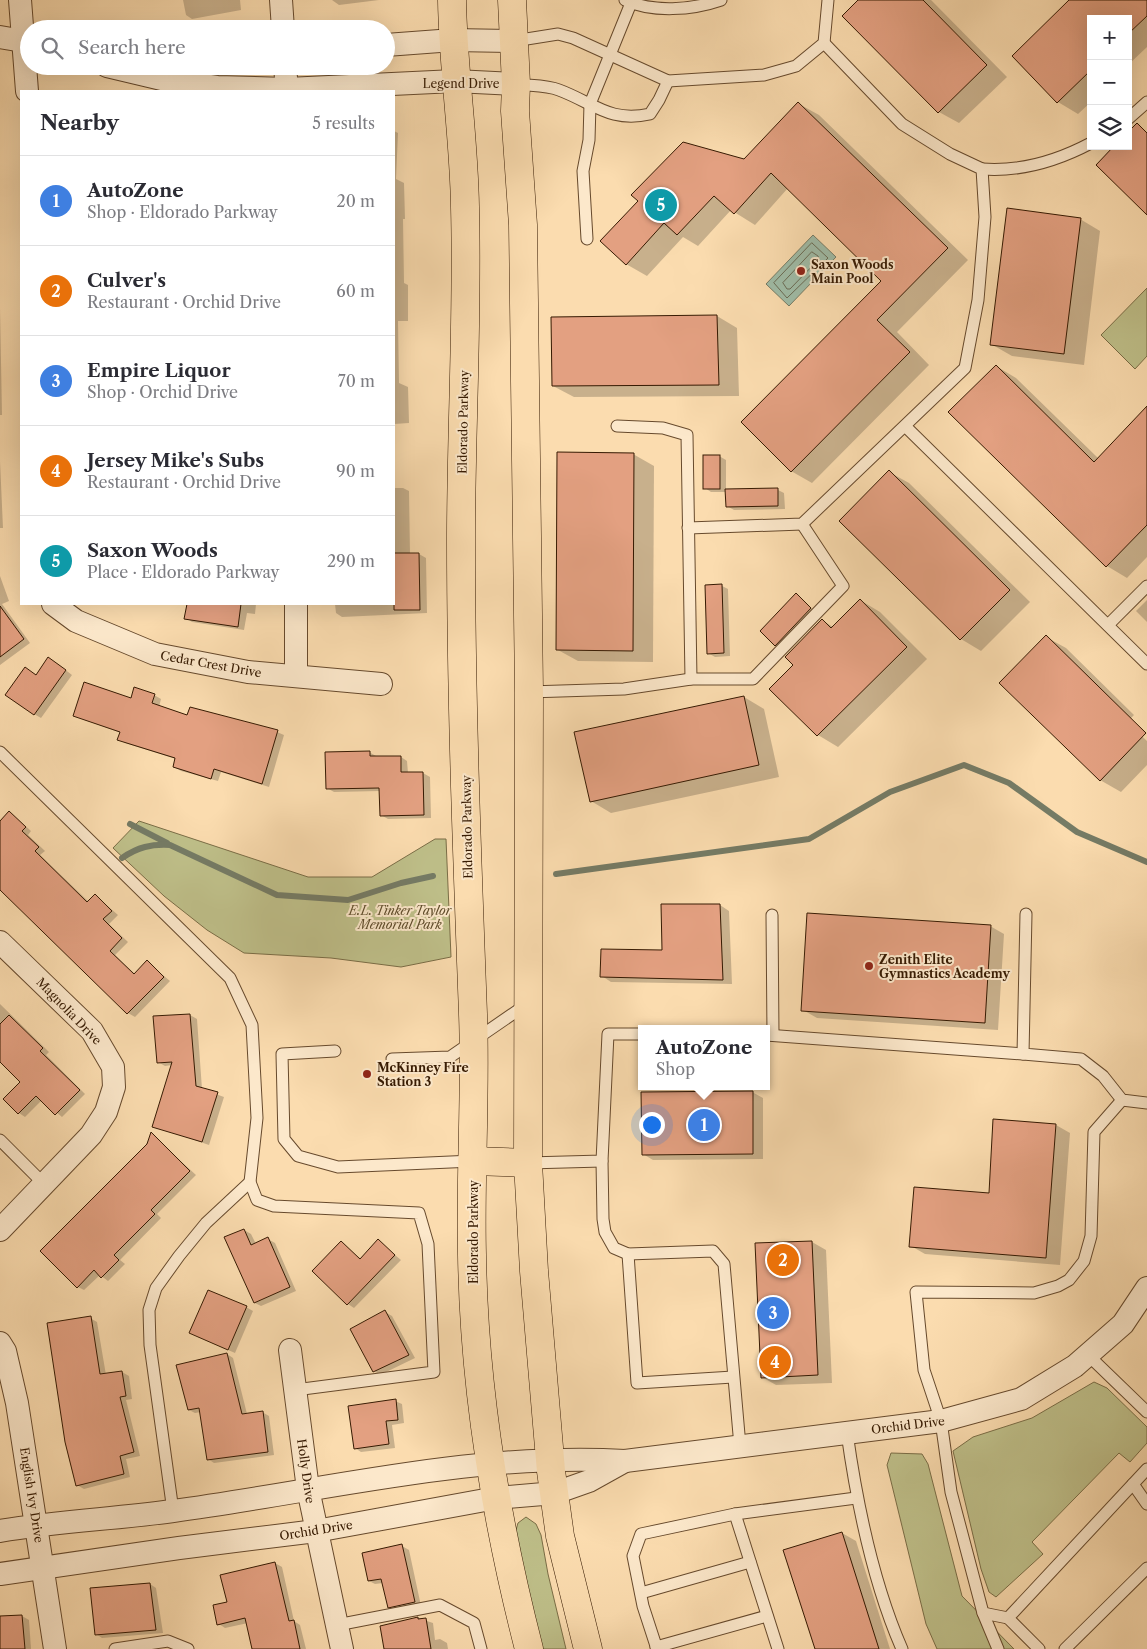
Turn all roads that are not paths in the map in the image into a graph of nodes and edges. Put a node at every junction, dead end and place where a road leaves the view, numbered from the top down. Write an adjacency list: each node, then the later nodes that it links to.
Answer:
1 (20, 0): 8 (street)
2 (281, 0): 9 (street)
3 (452, 0): 12 (main road, Eldorado Parkway)
4 (512, 0): 13 (main road)
5 (721, 0): 7 (lane)
6 (828, 0): 14 (lane)
7 (628, 2): 16 (lane)
8 (23, 20)
9 (282, 20)
10 (0, 37): 11 (street)
11 (20, 40)
12 (452, 40): 13 (street); 15 (street); 21 (main road, Eldorado Parkway)
13 (514, 41): 16 (lane); 22 (main road)
14 (824, 43): 20 (lane); 29 (lane)
15 (395, 44)
16 (611, 53): 20 (lane); 26 (lane)
17 (26, 75): 23 (street)
18 (145, 75): 24 (street, Legend Drive)
19 (286, 75): 24 (street)
20 (668, 80): 26 (lane)
21 (455, 81): 22 (street, Legend Drive); 24 (street, Legend Drive); 51 (main road, Eldorado Parkway)
22 (516, 84): 26 (lane); 43 (main road)
23 (26, 90)
24 (287, 90)
25 (1147, 102): 27 (lane)
26 (590, 104): 30 (lane)
27 (1132, 115)
28 (1087, 146): 29 (lane)
29 (982, 169): 32 (lane)
30 (587, 238)
31 (617, 426): 34 (lane)
32 (906, 426): 33 (lane); 38 (lane)
33 (802, 524): 34 (lane); 41 (lane)
34 (688, 528): 41 (lane)
35 (1147, 586): 38 (lane)
36 (54, 605): 40 (street, Cedar Crest Drive)
37 (296, 605): 40 (street)
38 (1108, 625): 39 (lane)
39 (1147, 664)
40 (296, 675): 42 (street, Cedar Crest Drive)
41 (691, 678): 43 (lane)
42 (382, 684)
43 (529, 692): 48 (main road)
44 (0, 752): 61 (lane)
45 (1026, 914): 53 (lane)
46 (772, 915): 50 (lane)
47 (0, 942): 62 (street, Magnolia Drive)
48 (528, 1003): 51 (lane); 60 (main road)
49 (638, 1034): 59 (lane)
50 (770, 1035): 53 (lane)
51 (474, 1042): 54 (lane); 58 (main road, Eldorado Parkway)
52 (335, 1051): 58 (lane)
53 (1023, 1054): 55 (lane)
54 (392, 1059)
55 (1122, 1100): 56 (lane); 72 (lane)
56 (1147, 1103)
57 (0, 1140): 62 (lane)
58 (473, 1161): 60 (main road); 77 (main road, Eldorado Parkway)
59 (602, 1161): 60 (lane); 64 (lane)
60 (528, 1163): 75 (main road)
61 (250, 1182): 70 (lane); 85 (lane)
62 (44, 1184): 63 (street, Magnolia Drive)
63 (0, 1230)
64 (628, 1254): 69 (lane); 69 (lane)
65 (1147, 1288): 68 (street, Orchid Drive)
66 (0, 1343): 87 (street, English Ivy Drive)
67 (290, 1350): 70 (street, Holly Drive)
68 (1088, 1355): 71 (lane); 72 (street, Orchid Drive)
69 (733, 1377): 74 (lane)
70 (295, 1390): 80 (street, Holly Drive)
71 (1147, 1412)
72 (941, 1421): 73 (street, Orchid Drive); 96 (lane)
73 (847, 1433): 74 (street, Orchid Drive); 83 (lane)
74 (740, 1446): 76 (street, Orchid Drive)
75 (550, 1460): 76 (street, Orchid Drive); 77 (street, Orchid Drive); 81 (main road)
76 (625, 1461): 81 (street, Orchid Drive)
77 (490, 1465): 80 (street, Orchid Drive); 82 (main road, Eldorado Parkway)
78 (1147, 1469): 79 (lane)
79 (1133, 1484): 84 (lane); 98 (lane)
80 (308, 1489): 85 (street, Orchid Drive); 89 (street, Holly Drive)
81 (555, 1493): 82 (street, Orchid Drive); 107 (main road)
82 (496, 1498): 89 (street, Orchid Drive); 106 (main road, Eldorado Parkway)
83 (856, 1498): 86 (lane); 109 (lane)
84 (1147, 1504)
85 (173, 1511): 87 (street, Orchid Drive); 90 (street)
86 (735, 1514): 91 (lane); 95 (lane)
87 (37, 1525): 88 (street, Orchid Drive); 93 (street, English Ivy Drive)
88 (0, 1531)
89 (316, 1531): 90 (street, Orchid Drive); 99 (street, Holly Drive)
90 (179, 1548): 93 (street, Orchid Drive)
91 (750, 1562): 95 (lane); 97 (lane)
92 (1147, 1568): 112 (lane)
93 (43, 1569): 94 (street, Orchid Drive); 101 (street, English Ivy Drive)
94 (0, 1574)
95 (641, 1593): 100 (lane)
96 (983, 1613): 98 (lane); 110 (lane)
97 (768, 1616): 100 (lane); 108 (lane)
98 (1008, 1618): 111 (lane)
99 (337, 1625): 104 (street, Holly Drive); 105 (lane)
100 (656, 1648)
101 (55, 1649)
102 (115, 1649): 103 (lane)
103 (188, 1649)
104 (342, 1649)
105 (481, 1649)
106 (529, 1649)
107 (588, 1649)
108 (778, 1649)
109 (902, 1649)
110 (998, 1649)
111 (1039, 1649)
112 (1065, 1649)

